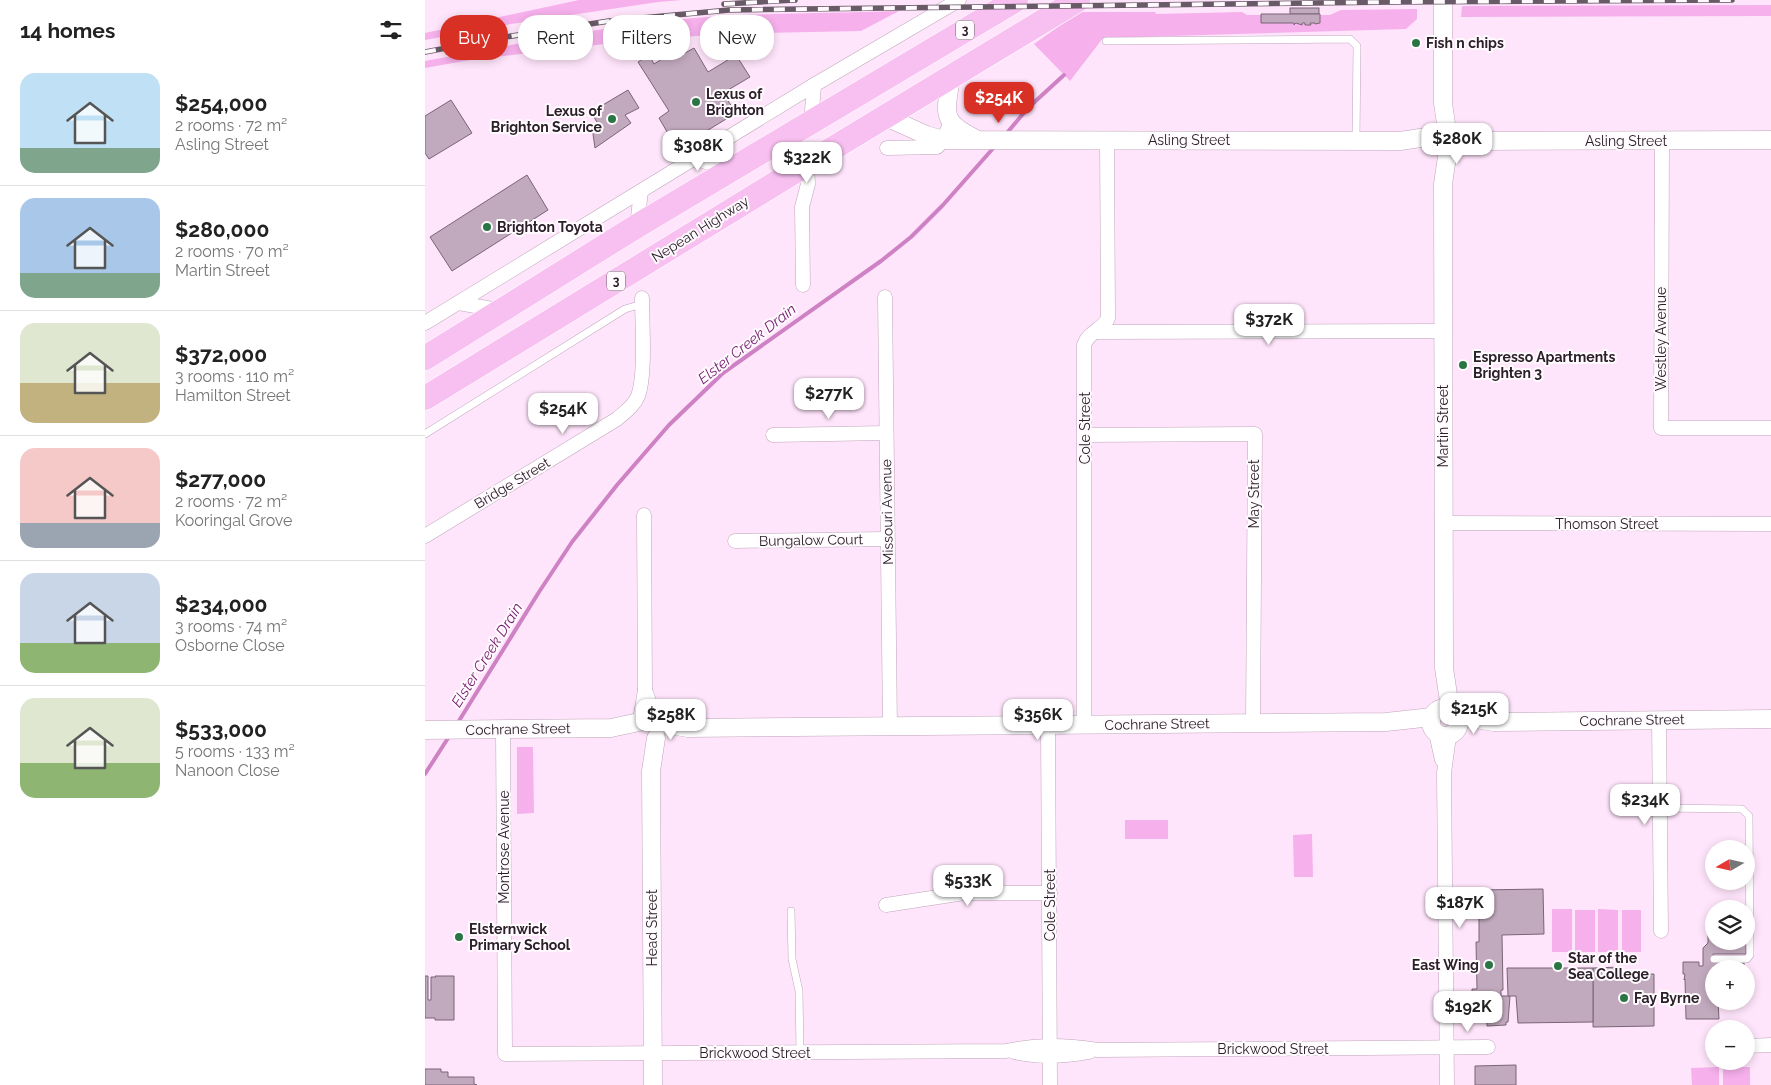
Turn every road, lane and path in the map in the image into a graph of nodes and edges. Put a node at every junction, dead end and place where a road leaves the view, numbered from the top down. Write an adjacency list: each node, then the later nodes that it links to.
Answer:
1 (959, 0): 7 (street)
2 (1016, 0): 10 (highway, 3)
3 (1078, 0): 6 (highway, Nepean Highway / 3)
4 (1443, 0): 17 (street, Martin Street)
5 (1106, 40): 14 (lane)
6 (951, 77): 8 (highway, Nepean Highway / 3); 9 (street)
7 (815, 85): 10 (street); 20 (street)
8 (886, 116): 11 (street, Asling Street); 19 (highway, Nepean Highway / 3)
9 (951, 122): 11 (street); 12 (street, Asling Street)
10 (811, 123): 19 (highway); 22 (highway, 3)
11 (943, 140): 12 (street, Asling Street); 18 (street, Asling Street)
12 (979, 140): 13 (street, Asling Street)
13 (1107, 140): 14 (street, Asling Street); 34 (street, Cole Street)
14 (1356, 140): 17 (street, Asling Street)
15 (1662, 140): 16 (street, Asling Street); 17 (street, Asling Street); 37 (street, Westley Avenue)
16 (1771, 140)
17 (1443, 141): 33 (street, Martin Street)
18 (887, 148)
19 (829, 152): 21 (highway, Nepean Highway / 3)
20 (694, 158): 22 (street); 24 (street)
21 (807, 164): 23 (highway, Nepean Highway / 3); 25 (street)
22 (729, 170): 26 (highway, 3)
23 (784, 178): 25 (street); 36 (highway, Nepean Highway / 3)
24 (641, 191): 26 (street); 30 (street)
25 (801, 207): 27 (street)
26 (637, 226): 31 (highway, 3)
27 (803, 284)
28 (885, 297): 38 (street, Missouri Avenue)
29 (642, 301): 39 (lane); 45 (street, Bridge Street)
30 (459, 302): 31 (street); 32 (street)
31 (503, 311): 35 (highway, 3)
32 (425, 323)
33 (1443, 331): 34 (street); 43 (street, Martin Street)
34 (1095, 332): 41 (street, Cole Street)
35 (425, 358)
36 (425, 398)
37 (1771, 428)
38 (886, 433): 40 (street); 46 (street, Missouri Avenue)
39 (425, 434)
40 (773, 435)
41 (1085, 435): 51 (street, May Street); 53 (street, Cole Street)
42 (644, 515): 55 (street, Head Street)
43 (1443, 523): 44 (street, Thomson Street); 50 (street, Martin Street)
44 (1771, 524)
45 (425, 536)
46 (887, 539): 47 (street, Bungalow Court); 54 (street, Missouri Avenue)
47 (735, 540)
48 (1771, 719): 49 (street, Cochrane Street)
49 (1659, 720): 50 (street, Cochrane Street); 58 (street)
50 (1444, 722): 51 (street, Cochrane Street); 66 (street, Martin Street)
51 (1253, 723): 53 (street, Cochrane Street)
52 (1048, 725): 53 (street, Cochrane Street); 54 (street, Cochrane Street); 59 (street, Cole Street)
53 (1084, 725)
54 (889, 727): 55 (street, Cochrane Street)
55 (649, 729): 57 (street, Cochrane Street); 71 (street, Head Street)
56 (425, 730): 57 (street, Cochrane Street)
57 (503, 730): 70 (street, Montrose Avenue)
58 (1659, 808): 62 (street); 63 (lane)
59 (1050, 893): 60 (street); 68 (street, Cole Street)
60 (886, 905)
61 (791, 911): 69 (lane)
62 (1661, 931)
63 (1714, 959)
64 (1771, 1045): 65 (street)
65 (1755, 1046)
66 (1447, 1047): 67 (street, Brickwood Street); 68 (street, Brickwood Street); 74 (street, Martin Street)
67 (1488, 1047)
68 (1050, 1051): 69 (street, Brickwood Street); 73 (street, Cole Street)
69 (800, 1052): 71 (street, Brickwood Street)
70 (505, 1054): 71 (street, Brickwood Street)
71 (653, 1054): 72 (street, Head Street)
72 (653, 1085)
73 (1050, 1085)
74 (1447, 1085)

